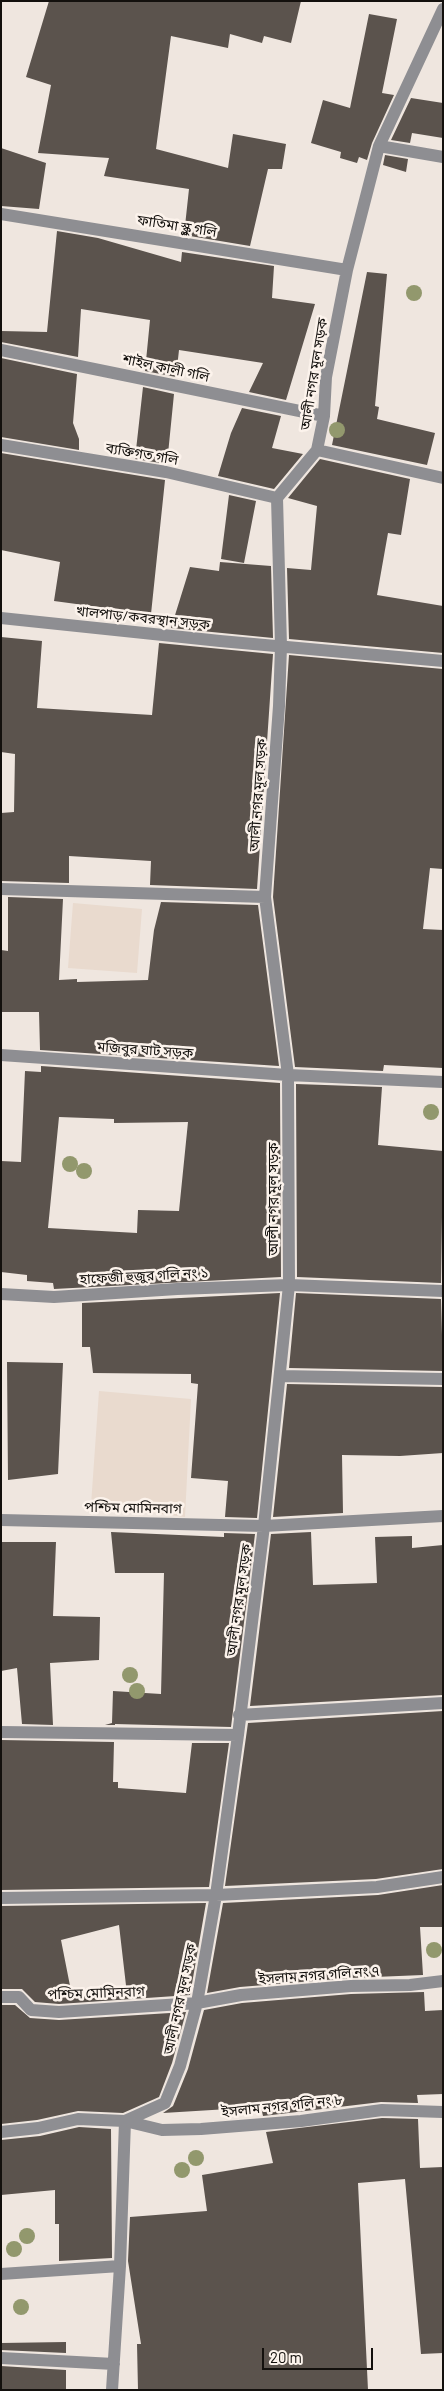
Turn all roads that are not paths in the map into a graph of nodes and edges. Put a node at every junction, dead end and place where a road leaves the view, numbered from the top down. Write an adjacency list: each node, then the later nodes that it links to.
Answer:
1 (443, 9): 2 (street, আলী নগর মূল সড়ক)
2 (379, 146): 3 (street); 5 (street, আলী নগর মূল সড়ক)
3 (443, 157)
4 (1, 214): 5 (street, ফাতিমা স্কুল গলি)
5 (347, 270): 7 (street, আলী নগর মূল সড়ক)
6 (1, 350): 7 (street, শাইল কালী গলি)
7 (324, 416): 9 (street, আলী নগর মূল সড়ক)
8 (1, 445): 11 (street, ব্যক্তিগত গলি)
9 (317, 450): 10 (street); 11 (street, আলী নগর মূল সড়ক)
10 (443, 478)
11 (277, 498): 13 (street, আলী নগর মূল সড়ক)
12 (1, 618): 13 (street, খালপাড়/কবরস্থান সড়ক)
13 (281, 646): 14 (street, খালপাড়/কবরস্থান সড়ক); 16 (street, আলী নগর মূল সড়ক)
14 (443, 661)
15 (1, 889): 16 (street)
16 (265, 897): 18 (street, আলী নগর মূল সড়ক)
17 (1, 1055): 18 (street, মজিবুর ঘাট সড়ক)
18 (288, 1075): 19 (street, মজিবুর ঘাট সড়ক); 20 (street, আলী নগর মূল সড়ক)
19 (443, 1082)
20 (289, 1285): 21 (street, হাফেজী হুজুর গলি নং ১); 22 (street, হাফেজী হুজুর গলি নং ১); 23 (street, আলী নগর মূল সড়ক)
21 (443, 1291)
22 (1, 1294)
23 (280, 1376): 24 (street); 27 (street, আলী নগর মূল সড়ক)
24 (443, 1379)
25 (443, 1516): 27 (street, পশ্চিম মোমিনবাগ)
26 (1, 1520): 27 (street, পশ্চিম মোমিনবাগ)
27 (264, 1526): 29 (street, আলী নগর মূল সড়ক)
28 (443, 1702): 29 (street)
29 (239, 1715): 31 (street, আলী নগর মূল সড়ক)
30 (1, 1732): 31 (street)
31 (238, 1735): 33 (street, আলী নগর মূল সড়ক)
32 (443, 1877): 33 (street)
33 (216, 1895): 34 (street); 37 (street, আলী নগর মূল সড়ক)
34 (1, 1898)
35 (443, 1981): 37 (street, ইসলাম নগর গলি নং ৭)
36 (1, 1997): 37 (street, পশ্চিম মোমিনবাগ)
37 (197, 2003): 39 (street, আলী নগর মূল সড়ক)
38 (443, 2112): 39 (street, ইসলাম নগর গলি নং ৮)
39 (125, 2121): 40 (street, ইসলাম নগর গলি নং ৮); 41 (street)
40 (1, 2132)
41 (120, 2266): 42 (street); 44 (street)
42 (1, 2274)
43 (1, 2358): 44 (street)
44 (114, 2364): 45 (street)
45 (112, 2390)

